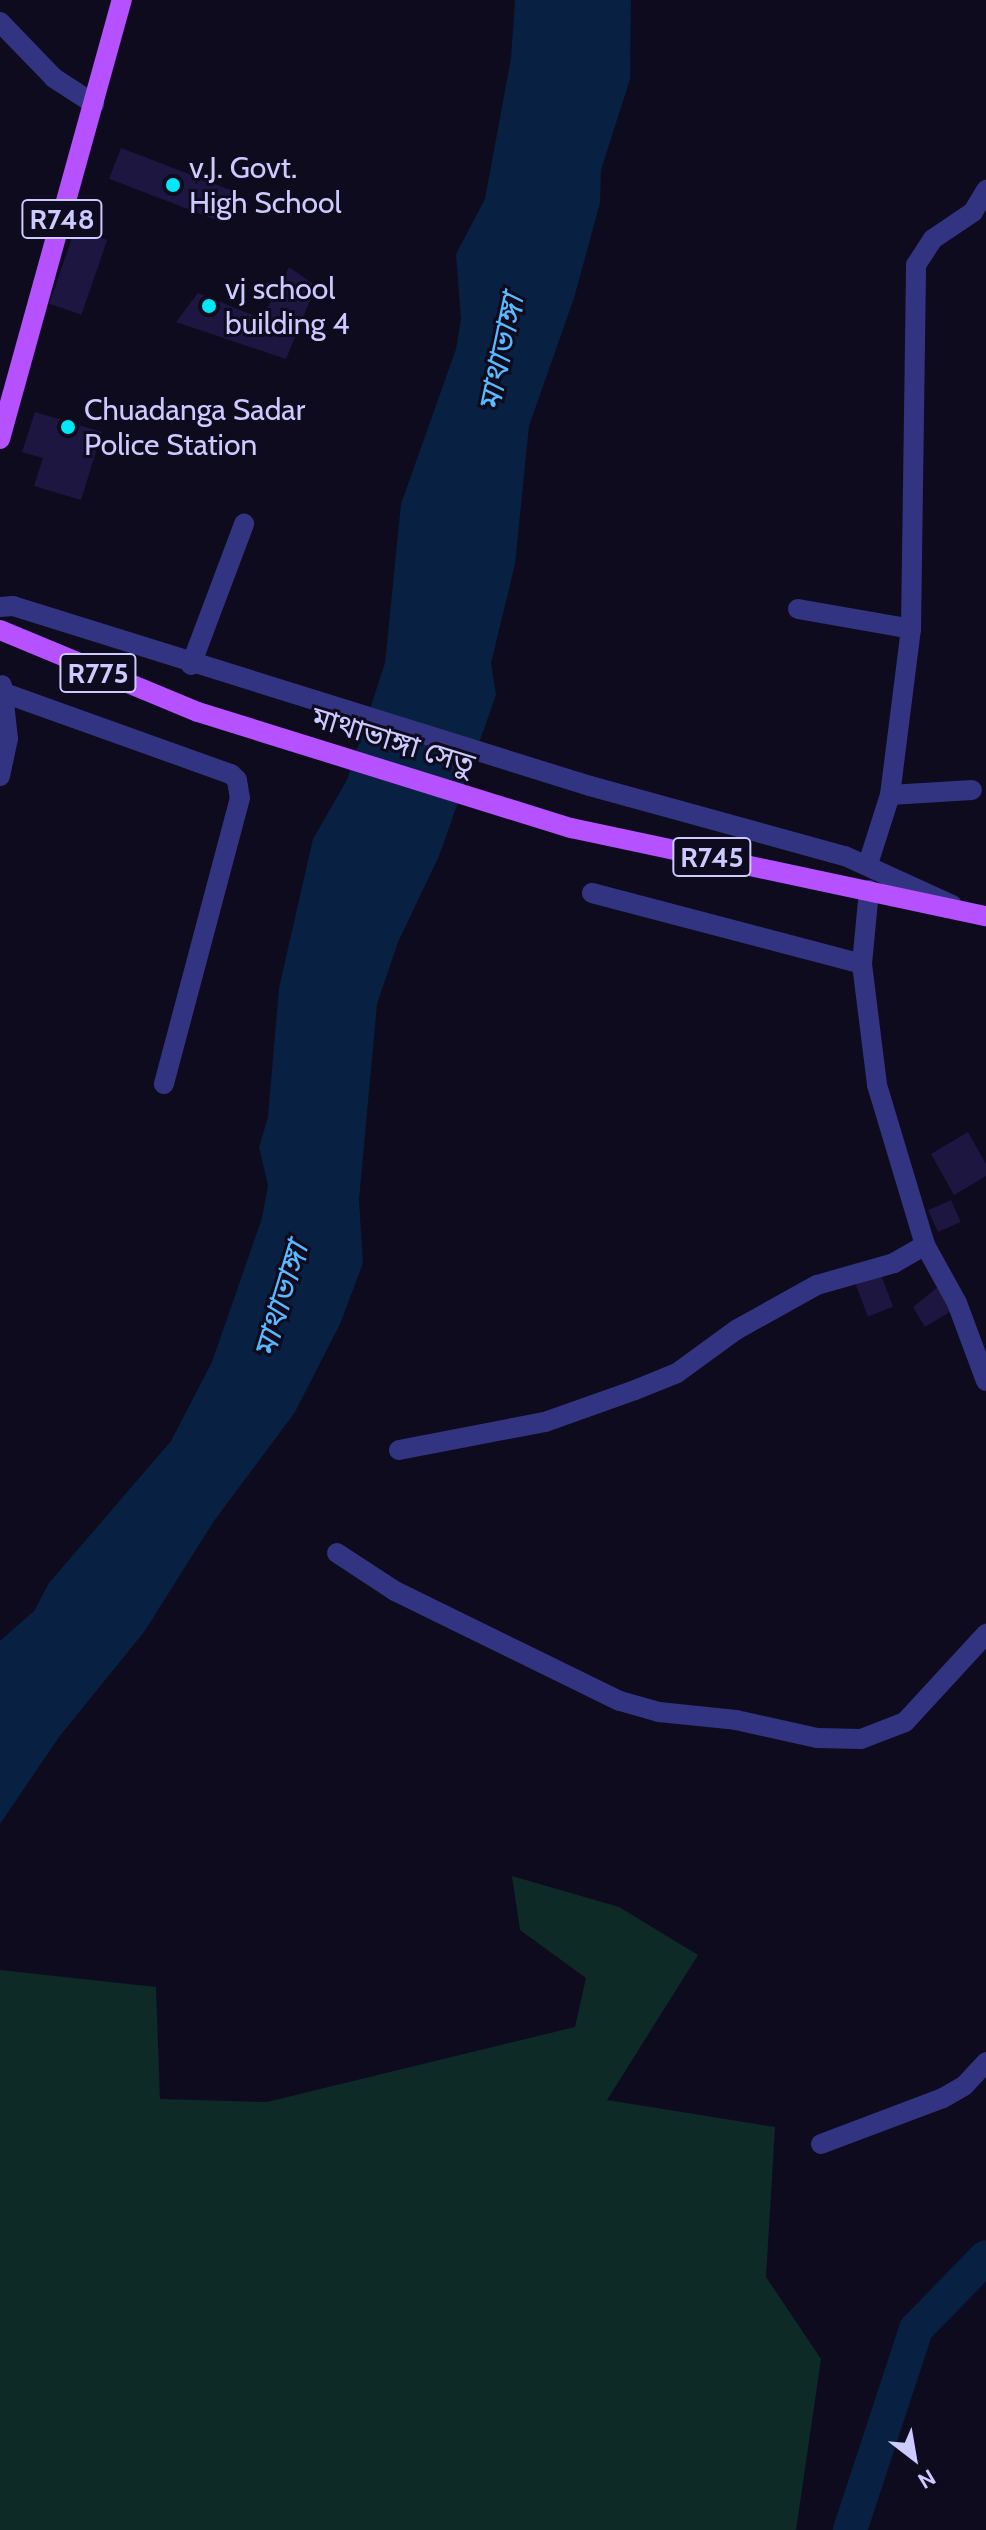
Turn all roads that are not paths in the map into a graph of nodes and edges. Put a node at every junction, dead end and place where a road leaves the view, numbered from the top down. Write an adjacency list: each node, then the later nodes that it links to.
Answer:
1 (122, 0): 3 (main road, R748)
2 (0, 22): 3 (street)
3 (94, 104): 5 (main road, R748)
4 (986, 190): 9 (street)
5 (0, 439)
6 (244, 524): 11 (street)
7 (0, 607): 11 (street)
8 (798, 609): 9 (street)
9 (911, 629): 15 (street)
10 (0, 630): 16 (main road, মাথাভাঙ্গা সেতু / R775)
11 (200, 668): 17 (street)
12 (3, 688): 13 (street); 22 (street)
13 (0, 776)
14 (972, 790): 15 (street)
15 (890, 795): 17 (street)
16 (571, 828): 18 (main road, R745)
17 (868, 864): 20 (street)
18 (869, 890): 20 (main road, R745); 21 (street)
19 (592, 893): 21 (street)
20 (977, 914)
21 (862, 964): 23 (street)
22 (164, 1084)
23 (925, 1245): 24 (street); 25 (street)
24 (986, 1381)
25 (399, 1450)
26 (337, 1553): 27 (street)
27 (986, 1634)
28 (986, 2062): 29 (street)
29 (821, 2144)

